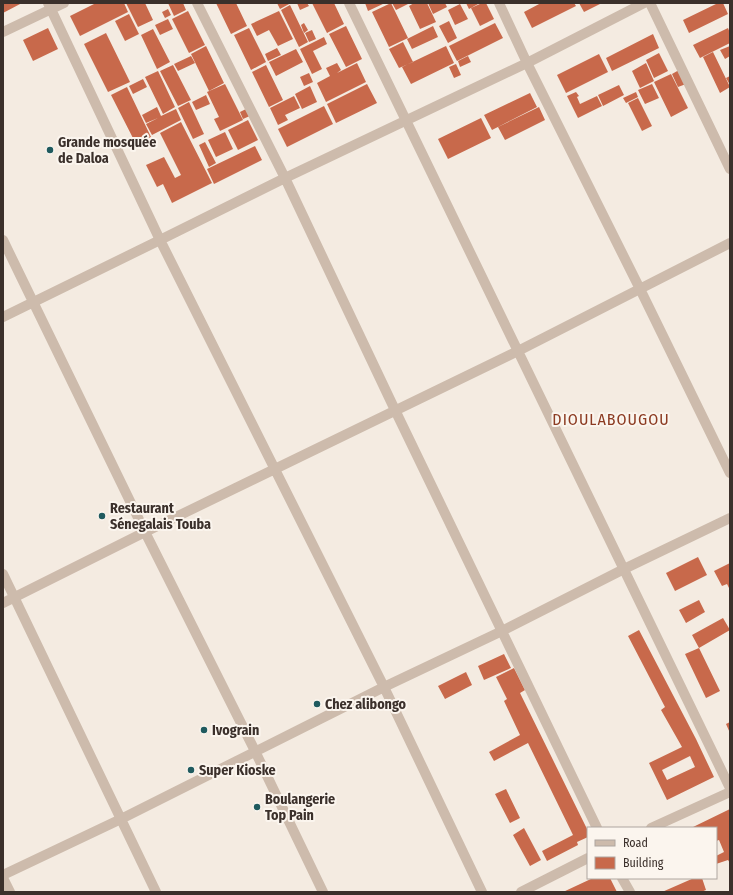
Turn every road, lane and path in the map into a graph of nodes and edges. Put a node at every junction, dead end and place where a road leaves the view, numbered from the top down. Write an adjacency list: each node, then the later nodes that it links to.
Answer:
1 (64, 3): 7 (street)
2 (197, 3): 12 (street)
3 (349, 3): 10 (street)
4 (499, 3): 9 (street)
5 (644, 3): 9 (street)
6 (650, 3): 11 (street)
7 (50, 6): 8 (street); 14 (street)
8 (3, 32)
9 (526, 63): 10 (street); 16 (street)
10 (406, 121): 12 (street); 19 (street)
11 (730, 169)
12 (285, 178): 14 (street); 20 (street)
13 (3, 240): 17 (street)
14 (160, 240): 17 (street); 21 (street)
15 (730, 243): 16 (street)
16 (640, 289): 19 (street); 22 (street)
17 (33, 302): 18 (street); 24 (street)
18 (3, 317)
19 (518, 350): 20 (street); 25 (street)
20 (395, 410): 21 (street); 29 (street)
21 (274, 469): 24 (street); 30 (street)
22 (730, 473)
23 (730, 518): 25 (street)
24 (145, 532): 27 (street); 31 (street)
25 (624, 569): 29 (street); 32 (street)
26 (3, 574): 27 (street)
27 (15, 598): 28 (street); 34 (street)
28 (3, 604)
29 (502, 631): 30 (street); 35 (street)
30 (384, 687): 31 (street); 44 (street)
31 (255, 751): 34 (street); 43 (street)
32 (730, 788)
33 (730, 792): 36 (street)
34 (121, 819): 38 (street); 42 (street)
35 (597, 827)
36 (653, 827)
37 (587, 859): 45 (street)
38 (3, 875)
39 (3, 878): 41 (street)
40 (623, 879): 46 (street)
41 (10, 892)
42 (156, 892)
43 (323, 892)
44 (482, 892)
45 (521, 892)
46 (630, 892)

